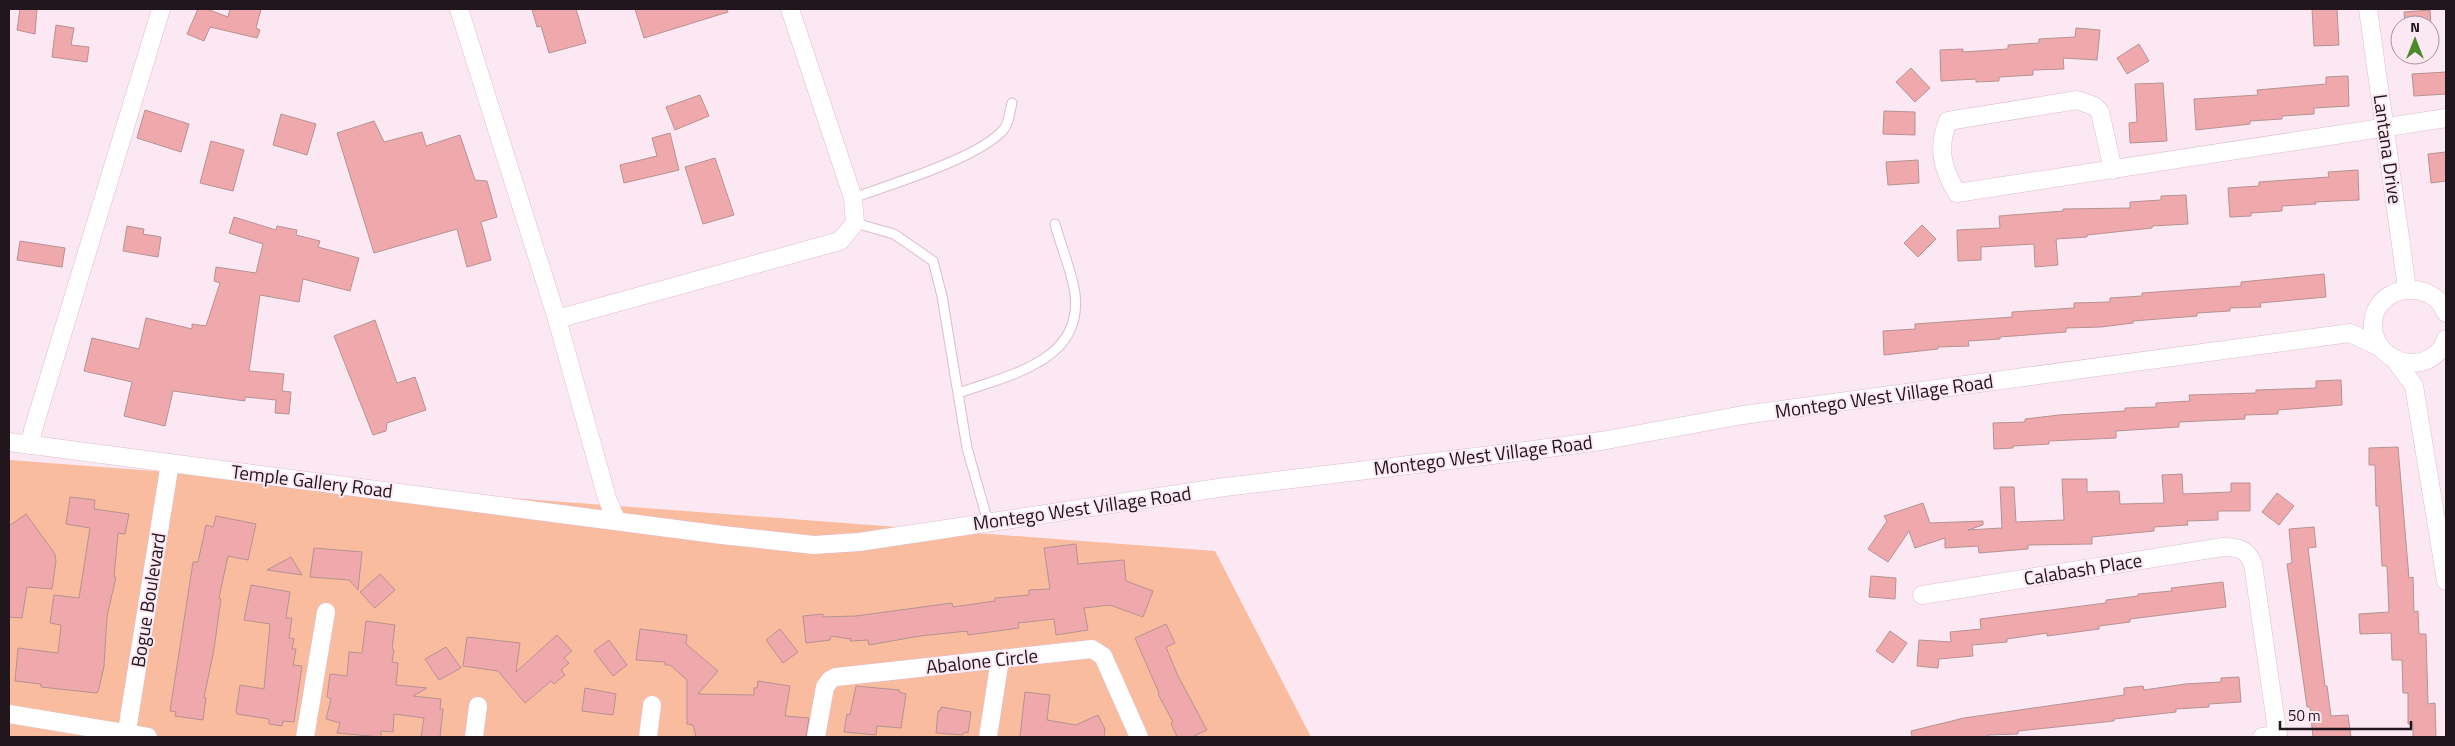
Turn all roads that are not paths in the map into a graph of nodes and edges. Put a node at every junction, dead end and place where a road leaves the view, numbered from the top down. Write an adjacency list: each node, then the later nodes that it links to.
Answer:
1 (161, 9): 24 (street)
2 (459, 9): 15 (street)
3 (790, 9): 9 (street)
4 (2368, 9): 7 (street, Lantana Drive)
5 (1012, 103): 9 (lane)
6 (2446, 118): 7 (street)
7 (2385, 127): 8 (street); 12 (street, Lantana Drive)
8 (2113, 170): 8 (street)
9 (853, 198): 10 (street)
10 (855, 223): 15 (street); 22 (lane)
11 (1055, 224): 22 (lane)
12 (2407, 288): 13 (street); 14 (street)
13 (2444, 306)
14 (2379, 307): 16 (street); 18 (street)
15 (558, 319): 26 (street)
16 (2350, 333): 18 (street); 27 (street, Montego West Village Road)
17 (2446, 340): 19 (street)
18 (2380, 347): 20 (street)
19 (2435, 356): 20 (street); 21 (street)
20 (2394, 360): 21 (street)
21 (2414, 386): 28 (street)
22 (959, 392): 27 (lane)
23 (9, 442): 24 (street, Temple Gallery Road)
24 (30, 445): 25 (street, Temple Gallery Road)
25 (170, 463): 26 (street, Temple Gallery Road); 35 (street, Bogue Boulevard)
26 (616, 520): 27 (street, Montego West Village Road)
27 (988, 522)
28 (2446, 581)
29 (1922, 595): 36 (street, Calabash Place)
30 (326, 612): 38 (street)
31 (1000, 659): 41 (street, Abalone Circle); 42 (street); 43 (street, Abalone Circle)
32 (652, 705): 40 (street)
33 (478, 706): 39 (street)
34 (9, 714): 35 (street)
35 (126, 735): 37 (street)
36 (2273, 736)
37 (148, 737)
38 (305, 737)
39 (474, 737)
40 (648, 737)
41 (816, 737)
42 (988, 737)
43 (1139, 737)

